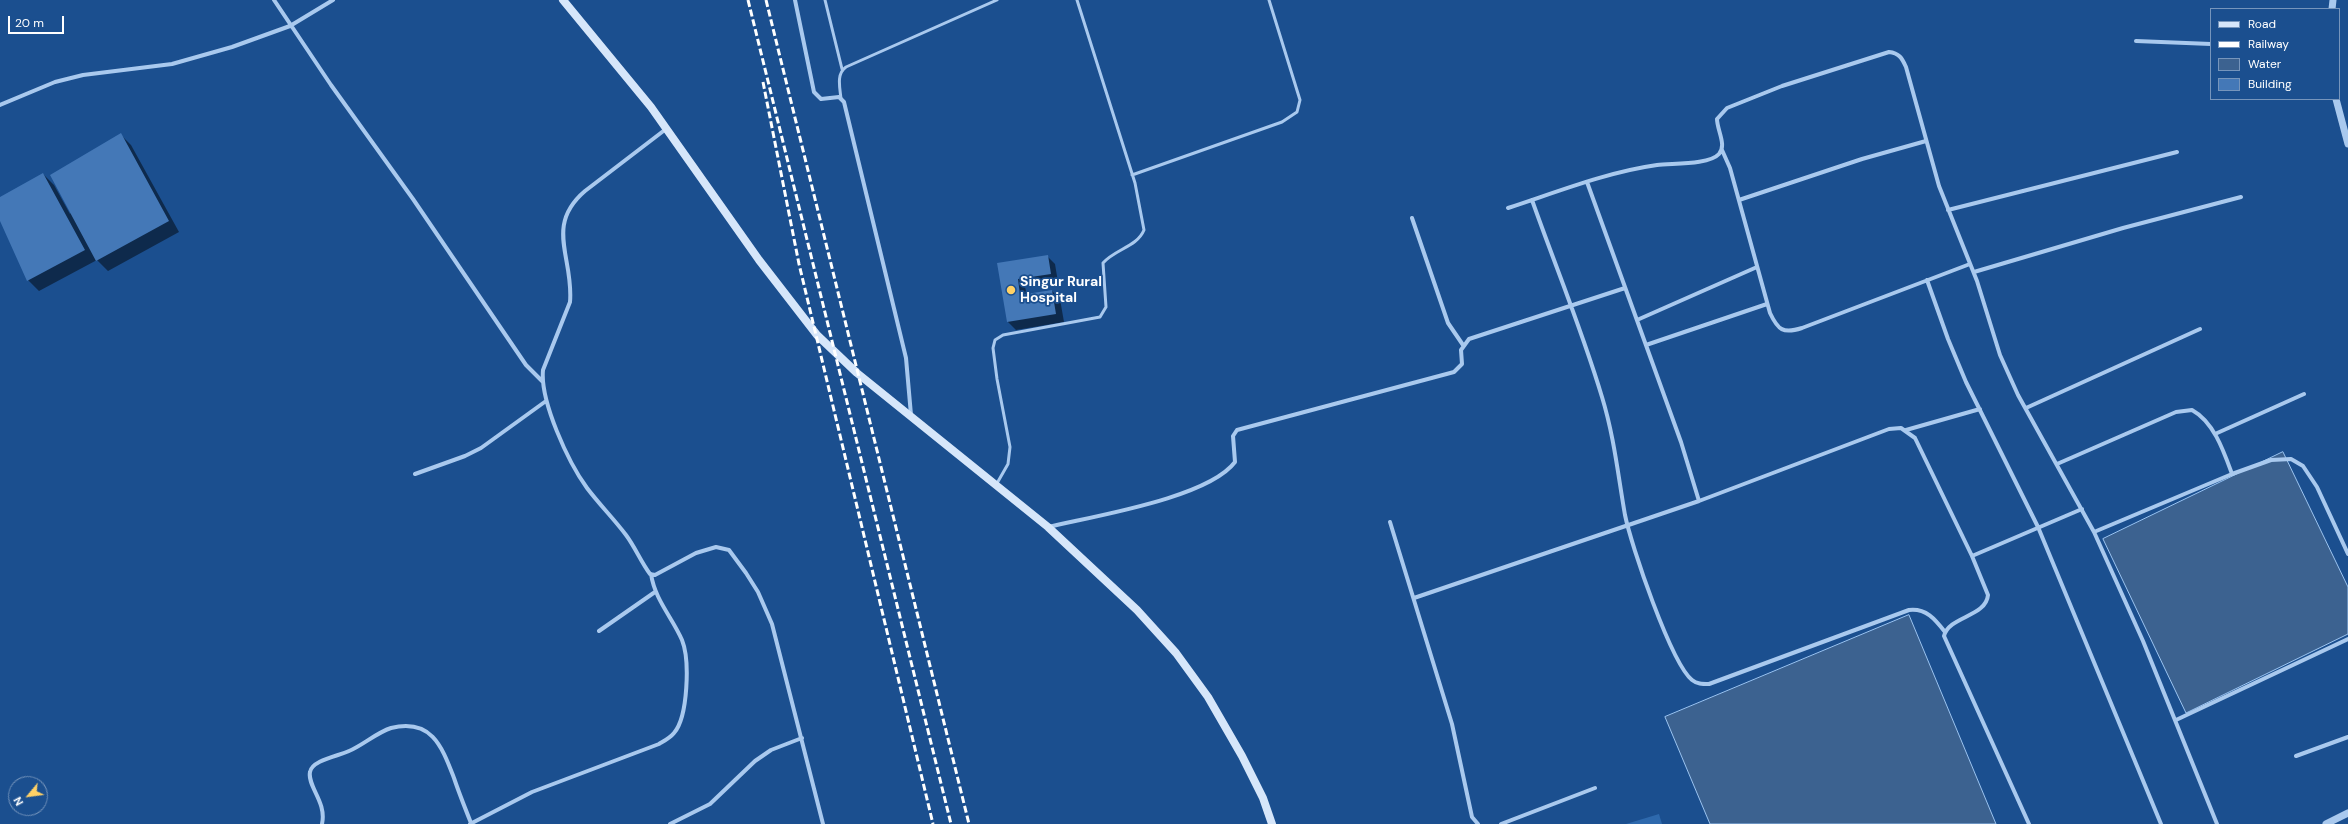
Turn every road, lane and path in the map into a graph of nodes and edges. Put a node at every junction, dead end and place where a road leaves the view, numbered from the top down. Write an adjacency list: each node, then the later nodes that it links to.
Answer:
1 (274, 0): 9 (street)
2 (333, 0): 9 (street)
3 (563, 0): 16 (main road)
4 (795, 0): 13 (street)
5 (825, 0): 12 (lane)
6 (996, 0): 12 (lane)
7 (1077, 0): 21 (lane)
8 (1269, 0): 21 (lane)
9 (290, 26): 15 (street); 40 (street)
10 (2136, 41): 11 (street)
11 (2210, 44)
12 (842, 70): 13 (lane)
13 (841, 99): 45 (street)
14 (2336, 100): 18 (street)
15 (0, 105)
16 (666, 129): 40 (street); 45 (main road)
17 (1926, 141): 19 (street); 25 (street); 27 (street)
18 (2348, 144)
19 (1722, 150): 22 (street); 25 (street)
20 (2177, 152): 27 (street)
21 (1132, 175): 51 (lane)
22 (1587, 182): 24 (street); 33 (street)
23 (2241, 198): 31 (street)
24 (1532, 200): 26 (street); 35 (street)
25 (1739, 200): 30 (street)
26 (1508, 208)
27 (1948, 210): 29 (street)
28 (1412, 218): 38 (street)
29 (1970, 264): 31 (street); 32 (street)
30 (1757, 267): 34 (street); 36 (street)
31 (1974, 272): 43 (street)
32 (1927, 280): 34 (street); 44 (street)
33 (1625, 288): 35 (street); 36 (street)
34 (1767, 304): 39 (street)
35 (1570, 307): 38 (street); 55 (street)
36 (1637, 320): 39 (street)
37 (2200, 329): 43 (street)
38 (1463, 345): 56 (street)
39 (1646, 345): 52 (street)
40 (542, 381): 42 (street)
41 (2304, 394): 47 (street)
42 (546, 402): 49 (street); 61 (street)
43 (2026, 408): 48 (street)
44 (1980, 409): 46 (street); 57 (street)
45 (911, 415): 51 (main road)
46 (1906, 430): 52 (street); 60 (street)
47 (2215, 434): 48 (street); 50 (street)
48 (2057, 464): 53 (street)
49 (415, 474)
50 (2232, 474): 58 (street); 59 (street)
51 (996, 484): 56 (main road)
52 (1699, 501): 55 (street)
53 (2082, 509): 57 (street); 58 (street)
54 (1390, 522): 63 (street)
55 (1628, 525): 63 (street); 65 (street)
56 (1048, 527): 77 (main road)
57 (2038, 528): 60 (street); 81 (street)
58 (2094, 532): 67 (street)
59 (2348, 554)
60 (1972, 556): 65 (street)
61 (651, 574): 62 (street); 69 (street)
62 (655, 592): 64 (street); 74 (street)
63 (1414, 598): 78 (street)
64 (598, 631)
65 (1945, 632): 80 (street)
66 (2348, 639): 67 (street)
67 (2176, 720): 82 (street)
68 (2348, 737): 70 (street)
69 (802, 738): 75 (street); 76 (street)
70 (2296, 756)
71 (1595, 788): 79 (street)
72 (2348, 813): 83 (street)
73 (322, 824): 74 (street)
74 (470, 824)
75 (670, 824)
76 (824, 824)
77 (1272, 824)
78 (1478, 824)
79 (1500, 824)
80 (2029, 824)
81 (2161, 824)
82 (2217, 824)
83 (2326, 824)

